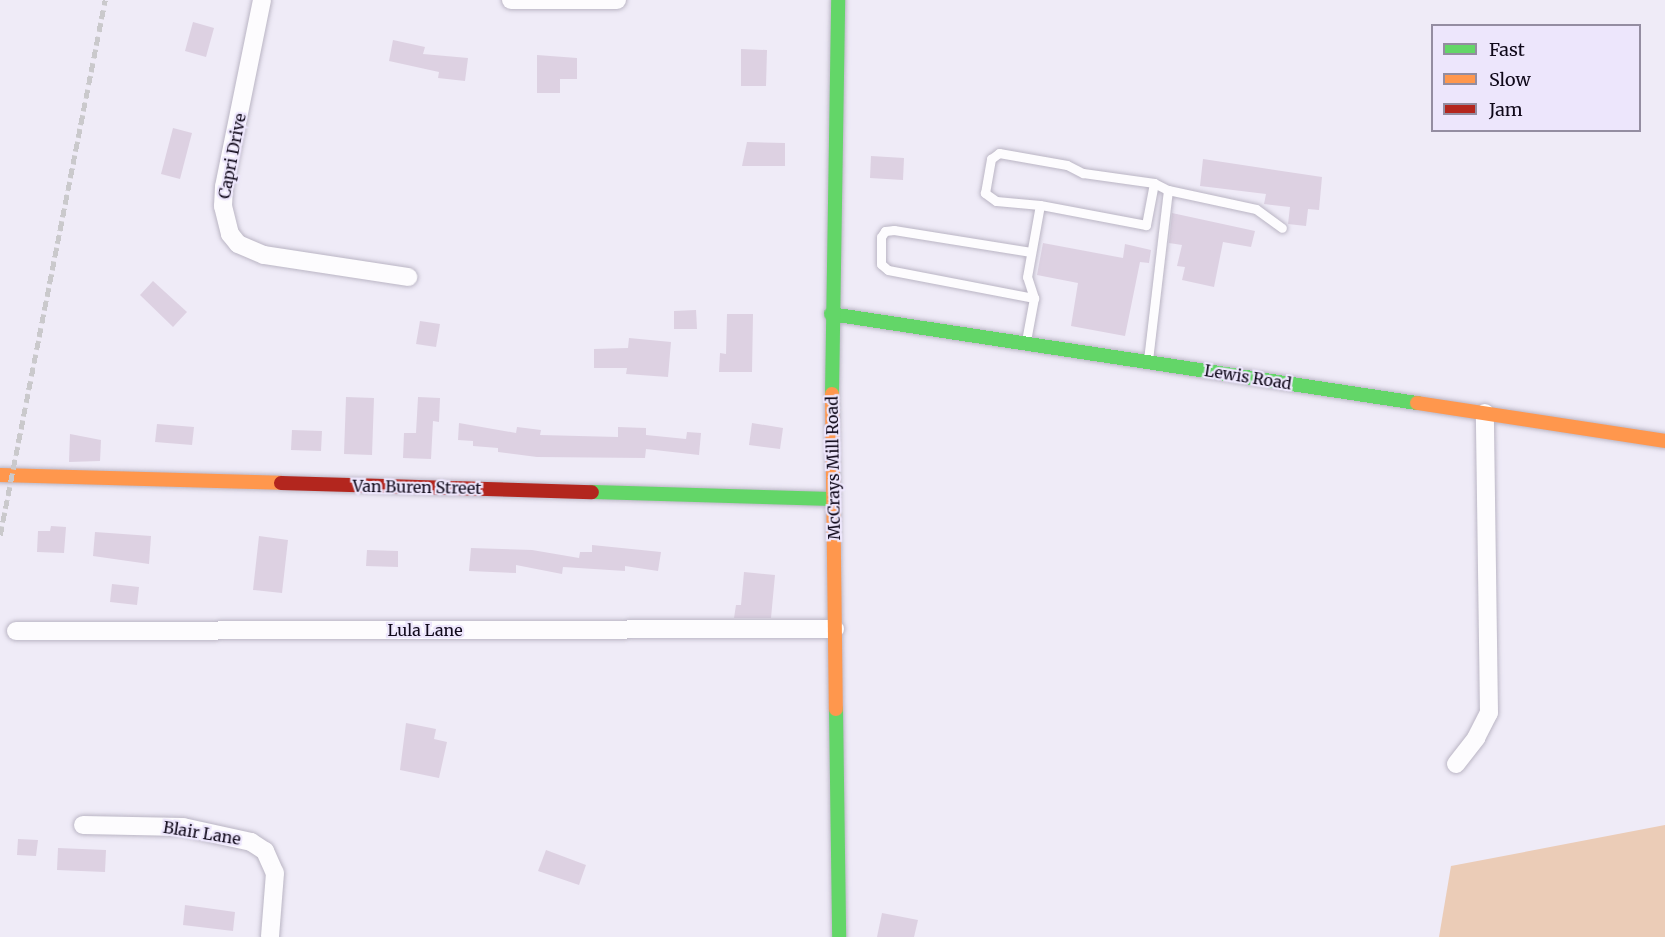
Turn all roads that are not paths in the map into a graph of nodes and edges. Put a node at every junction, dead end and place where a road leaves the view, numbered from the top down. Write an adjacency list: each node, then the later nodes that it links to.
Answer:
1 (262, 0): 10 (street, Capri Drive)
2 (511, 0): 3 (street)
3 (617, 0)
4 (838, 0): 12 (street, McCrays Mill Road)
5 (1154, 183): 6 (lane); 7 (lane); 7 (lane)
6 (1168, 190): 8 (lane); 14 (lane)
7 (1040, 205): 9 (lane)
8 (1282, 228)
9 (1031, 252): 11 (lane); 11 (lane)
10 (408, 278)
11 (1034, 298): 13 (lane)
12 (831, 314): 13 (street, Lewis Road); 18 (street, McCrays Mill Road)
13 (1026, 344): 14 (street, Lewis Road)
14 (1148, 362): 15 (street, Lewis Road)
15 (1485, 413): 16 (street, Lewis Road); 21 (street)
16 (1665, 441)
17 (0, 475): 18 (street, Van Buren Street)
18 (833, 499): 19 (street, McCrays Mill Road)
19 (835, 629): 20 (street, Lula Lane); 24 (street, McCrays Mill Road)
20 (16, 631)
21 (1456, 764)
22 (83, 825): 23 (street, Blair Lane)
23 (270, 937)
24 (839, 937)

